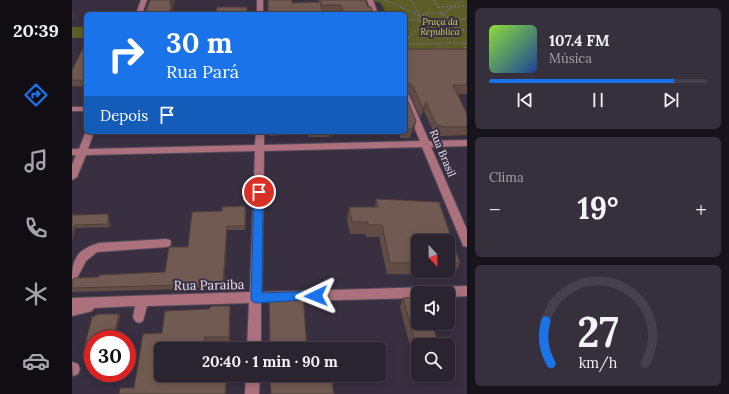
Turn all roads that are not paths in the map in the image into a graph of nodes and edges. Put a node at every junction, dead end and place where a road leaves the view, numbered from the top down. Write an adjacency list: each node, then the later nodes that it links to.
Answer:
1 (144, 0): 5 (street)
2 (260, 0): 6 (street)
3 (366, 0): 7 (street)
4 (370, 0): 8 (street)
5 (140, 12)
6 (260, 12)
7 (370, 12)
8 (374, 12)
9 (407, 100): 17 (street, Rua Brasil)
10 (84, 102): 11 (street)
11 (72, 103)
12 (72, 109): 13 (street)
13 (84, 109)
14 (89, 134): 20 (street)
15 (260, 134): 18 (street)
16 (467, 142): 17 (street)
17 (426, 144): 18 (street); 23 (street, Rua Brasil)
18 (260, 146): 20 (street); 26 (street)
19 (72, 152): 20 (street)
20 (82, 152): 21 (street)
21 (72, 177)
22 (166, 243): 24 (street)
23 (467, 243)
24 (72, 277)
25 (467, 291): 26 (street, Rua Paraiba)
26 (256, 298): 27 (street, Rua Paraiba); 32 (street)
27 (142, 300): 28 (street, Rua Paraiba); 31 (street)
28 (124, 301): 29 (street, Rua Paraiba); 30 (street)
29 (72, 303)
30 (72, 311)
31 (139, 317)
32 (254, 342)
33 (253, 382): 34 (street)
34 (252, 394)

